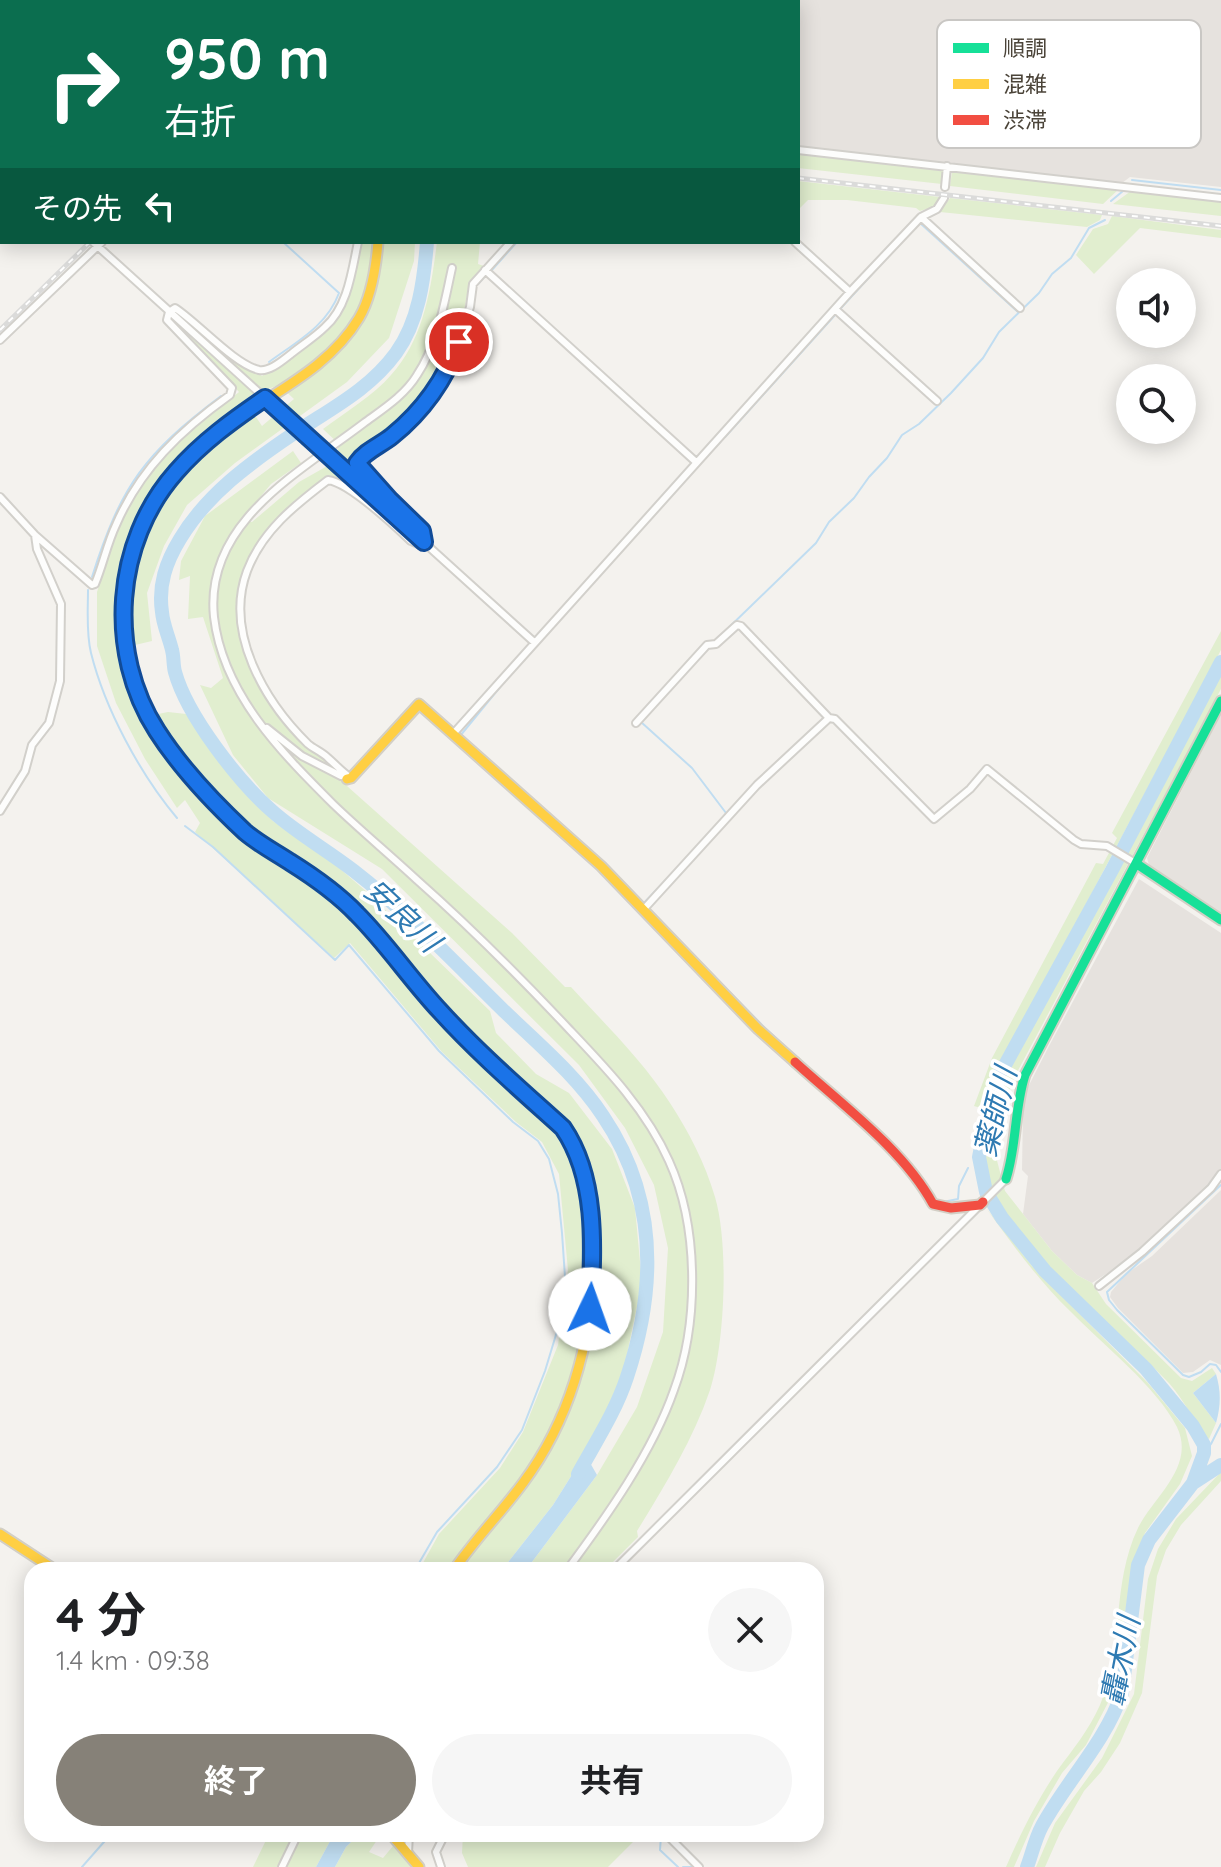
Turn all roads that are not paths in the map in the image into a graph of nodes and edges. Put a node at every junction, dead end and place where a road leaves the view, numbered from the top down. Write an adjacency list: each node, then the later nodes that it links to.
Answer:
1 (800, 150): 2 (street)
2 (947, 166): 3 (street); 5 (street)
3 (945, 187)
4 (944, 198): 6 (street)
5 (1221, 198)
6 (921, 217): 15 (street); 16 (street)
7 (96, 244): 19 (street)
8 (98, 244): 18 (street)
9 (357, 244): 18 (street)
10 (378, 244): 20 (street)
11 (509, 244): 14 (street)
12 (797, 244): 15 (street)
13 (452, 268): 22 (street)
14 (485, 270): 23 (street); 26 (street)
15 (850, 292): 17 (street)
16 (1020, 308)
17 (835, 309): 21 (street); 23 (street)
18 (169, 312): 20 (street); 25 (street)
19 (0, 340)
20 (267, 400): 22 (street); 44 (street)
21 (937, 401)
22 (324, 451): 26 (street); 30 (street)
23 (696, 462): 27 (street)
24 (0, 497): 25 (street)
25 (35, 535): 34 (street)
26 (424, 542): 27 (street); 33 (street)
27 (534, 642): 32 (street)
28 (1221, 701): 35 (street)
29 (829, 718): 31 (street); 35 (street); 36 (street)
30 (258, 721): 33 (street); 45 (street)
31 (636, 723)
32 (453, 734): 33 (street); 36 (street)
33 (349, 778)
34 (0, 811)
35 (1137, 864): 37 (street); 39 (street)
36 (645, 908): 40 (street)
37 (1221, 920)
38 (1221, 1174): 41 (street)
39 (1006, 1179): 40 (street)
40 (982, 1203): 46 (street)
41 (1099, 1286)
42 (0, 1534): 43 (street)
43 (43, 1562)
44 (460, 1562)
45 (573, 1562)
46 (622, 1562)
47 (294, 1842): 53 (street)
48 (398, 1842): 52 (street)
49 (409, 1842): 52 (street)
50 (441, 1842): 55 (street)
51 (674, 1842): 56 (street)
52 (408, 1853): 54 (street)
53 (282, 1867)
54 (419, 1867)
55 (441, 1867)
56 (699, 1867)

